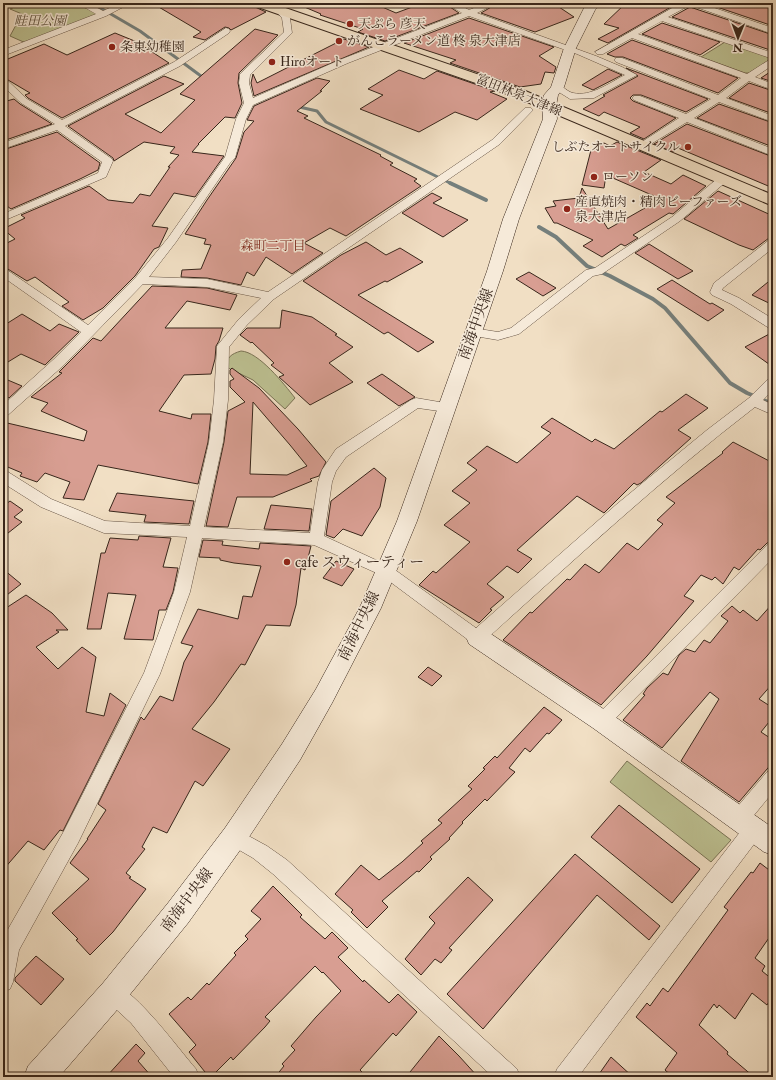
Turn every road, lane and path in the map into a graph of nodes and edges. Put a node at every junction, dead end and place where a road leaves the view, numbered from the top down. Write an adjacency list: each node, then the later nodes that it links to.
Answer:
1 (81, 3): 12 (street)
2 (127, 3): 12 (street)
3 (262, 3): 11 (main road, 富田林泉大津線)
4 (449, 3): 13 (street)
5 (493, 3): 13 (street)
6 (596, 3): 19 (street)
7 (687, 3): 14 (street)
8 (692, 3): 16 (street)
9 (768, 3): 10 (street)
10 (773, 5)
11 (279, 10): 18 (main road, 富田林泉大津線); 29 (street)
12 (103, 14): 20 (street)
13 (468, 14): 18 (street); 19 (street)
14 (662, 18): 17 (street); 21 (street)
15 (226, 31): 35 (street)
16 (773, 31)
17 (632, 35): 23 (street); 25 (street)
18 (386, 46): 28 (main road, 富田林泉大津線); 29 (street)
19 (570, 48): 24 (street); 28 (street, 南海中央線)
20 (3, 53)
21 (773, 56)
22 (773, 61): 25 (street)
23 (643, 69): 24 (street); 31 (street)
24 (632, 75): 28 (street)
25 (749, 77): 27 (street); 31 (street)
26 (3, 81): 35 (street)
27 (773, 87)
28 (553, 96): 36 (main road, 富田林泉大津線); 48 (street, 南海中央線)
29 (248, 97): 44 (street)
30 (637, 98): 33 (street)
31 (719, 98): 33 (street); 34 (street)
32 (528, 110): 45 (street)
33 (686, 118): 36 (street); 38 (street)
34 (773, 119)
35 (60, 125): 37 (street); 41 (street)
36 (642, 145): 39 (main road, 富田林泉大津線)
37 (3, 146)
38 (773, 153)
39 (723, 179): 40 (main road, 富田林泉大津線); 48 (street)
40 (773, 200)
41 (3, 218)
42 (773, 242): 46 (street)
43 (4, 274): 47 (street)
44 (140, 280): 45 (street); 47 (street)
45 (270, 296): 55 (street)
46 (773, 325)
47 (89, 332): 53 (street)
48 (473, 332): 51 (street, 南海中央線)
49 (773, 382): 50 (street)
50 (756, 399): 52 (street); 59 (street)
51 (446, 407): 56 (street); 58 (street, 南海中央線)
52 (773, 410)
53 (3, 412)
54 (3, 476): 55 (street)
55 (196, 534): 56 (street); 64 (street)
56 (316, 539): 58 (street)
57 (773, 548): 60 (street)
58 (386, 571): 59 (street); 63 (street, 南海中央線)
59 (477, 637): 60 (street)
60 (602, 721): 62 (street)
61 (773, 778): 62 (street)
62 (755, 830): 69 (street)
63 (234, 837): 65 (street, 南海中央線); 68 (street)
64 (3, 982)
65 (113, 993): 66 (street, 南海中央線); 67 (street)
66 (39, 1077)
67 (188, 1077)
68 (509, 1077)
69 (565, 1077)

